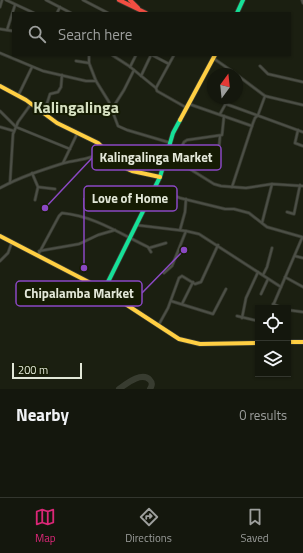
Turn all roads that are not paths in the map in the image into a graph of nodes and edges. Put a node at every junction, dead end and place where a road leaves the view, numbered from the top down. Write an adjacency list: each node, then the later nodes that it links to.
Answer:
1 (2, 0): 11 (street)
2 (6, 0): 10 (street)
3 (46, 0): 12 (street)
4 (83, 0): 19 (street)
5 (119, 0): 14 (main road)
6 (130, 0): 14 (main road)
7 (243, 0): 21 (main road)
8 (302, 0): 9 (street)
9 (303, 3)
10 (15, 4): 13 (street); 15 (street)
11 (0, 7)
12 (60, 7): 17 (street); 18 (street)
13 (27, 10): 16 (street)
14 (140, 10): 20 (main road)
15 (13, 12)
16 (32, 12)
17 (58, 12)
18 (69, 12)
19 (106, 12)
20 (144, 12)
21 (237, 12)
22 (12, 14): 24 (street)
23 (0, 29): 24 (street)
24 (7, 30): 25 (street)
25 (12, 31)
26 (0, 53): 38 (street)
27 (89, 56): 35 (street)
28 (114, 56): 39 (street)
29 (136, 56): 39 (street)
30 (151, 56): 43 (street)
31 (153, 56): 36 (street)
32 (173, 56): 36 (street)
33 (213, 56): 40 (street); 52 (main road)
34 (76, 61): 35 (street)
35 (89, 63): 45 (street)
36 (169, 64): 48 (street)
37 (260, 66): 46 (street)
38 (32, 67): 42 (street); 49 (street)
39 (130, 67): 41 (street)
40 (229, 68)
41 (134, 70): 43 (street); 55 (street)
42 (62, 75): 45 (street); 57 (street)
43 (141, 76): 48 (street)
44 (243, 79): 50 (street)
45 (96, 81): 55 (street)
46 (303, 82)
47 (0, 86): 49 (main road)
48 (156, 88): 54 (street)
49 (18, 96): 51 (main road)
50 (265, 96): 53 (street); 60 (street)
51 (31, 104): 57 (main road); 63 (street)
52 (190, 104): 54 (main road); 58 (street)
53 (303, 105)
54 (187, 108): 69 (main road)
55 (112, 109): 69 (street)
56 (0, 111): 63 (street)
57 (43, 114): 67 (main road)
58 (220, 114): 59 (street); 60 (street)
59 (224, 116): 61 (street); 68 (street)
60 (258, 116): 61 (street); 64 (street)
61 (252, 126): 84 (street)
62 (0, 127): 65 (street)
63 (16, 127): 65 (street); 72 (street)
64 (298, 130): 66 (street); 70 (street)
65 (14, 131): 79 (street)
66 (303, 132)
67 (77, 134): 72 (street); 73 (main road)
68 (220, 136): 71 (street); 75 (street)
69 (171, 143): 74 (main road)
70 (303, 146)
71 (219, 148)
72 (70, 149): 76 (street)
73 (105, 149): 76 (street); 78 (main road)
74 (166, 159): 75 (street); 78 (main road)
75 (174, 162): 84 (street)
76 (63, 163): 77 (street)
77 (32, 173): 79 (street); 83 (street)
78 (160, 177): 81 (main road)
79 (10, 184): 85 (street)
80 (272, 184): 82 (street); 84 (street); 90 (street)
81 (156, 185): 87 (street); 91 (main road)
82 (302, 186): 89 (street)
83 (38, 187): 86 (street); 88 (street)
84 (232, 187)
85 (0, 188)
86 (55, 190)
87 (186, 199): 90 (street); 93 (street)
88 (34, 200)
89 (287, 212)
90 (262, 223): 96 (street)
91 (136, 225): 93 (street); 97 (main road)
92 (115, 230): 97 (street); 104 (street); 104 (street)
93 (180, 230): 94 (street)
94 (186, 231): 100 (street); 109 (street)
95 (0, 236): 98 (main road)
96 (303, 237): 105 (street)
97 (130, 238): 101 (street); 117 (main road)
98 (12, 242): 104 (main road); 107 (street)
99 (166, 243): 101 (street)
100 (218, 245): 108 (street); 113 (street)
101 (149, 248): 103 (street)
102 (272, 248): 110 (street)
103 (151, 252)
104 (39, 253): 117 (main road)
105 (295, 256): 106 (street); 111 (street)
106 (303, 258)
107 (0, 261)
108 (258, 272): 110 (street); 125 (street)
109 (164, 273)
110 (263, 275): 112 (street)
111 (285, 277): 114 (street); 115 (street)
112 (268, 278): 114 (street); 118 (street)
113 (193, 282): 119 (street); 120 (street)
114 (281, 287): 121 (street)
115 (303, 287)
116 (226, 288): 120 (street)
117 (104, 290): 127 (main road)
118 (261, 294)
119 (171, 301): 120 (street); 127 (street)
120 (182, 304)
121 (274, 304)
122 (291, 310): 123 (street)
123 (303, 312)
124 (237, 316): 125 (street)
125 (242, 318): 126 (street)
126 (255, 320)
127 (158, 326): 130 (main road)
128 (291, 342): 129 (main road)
129 (303, 342)
130 (255, 343)

